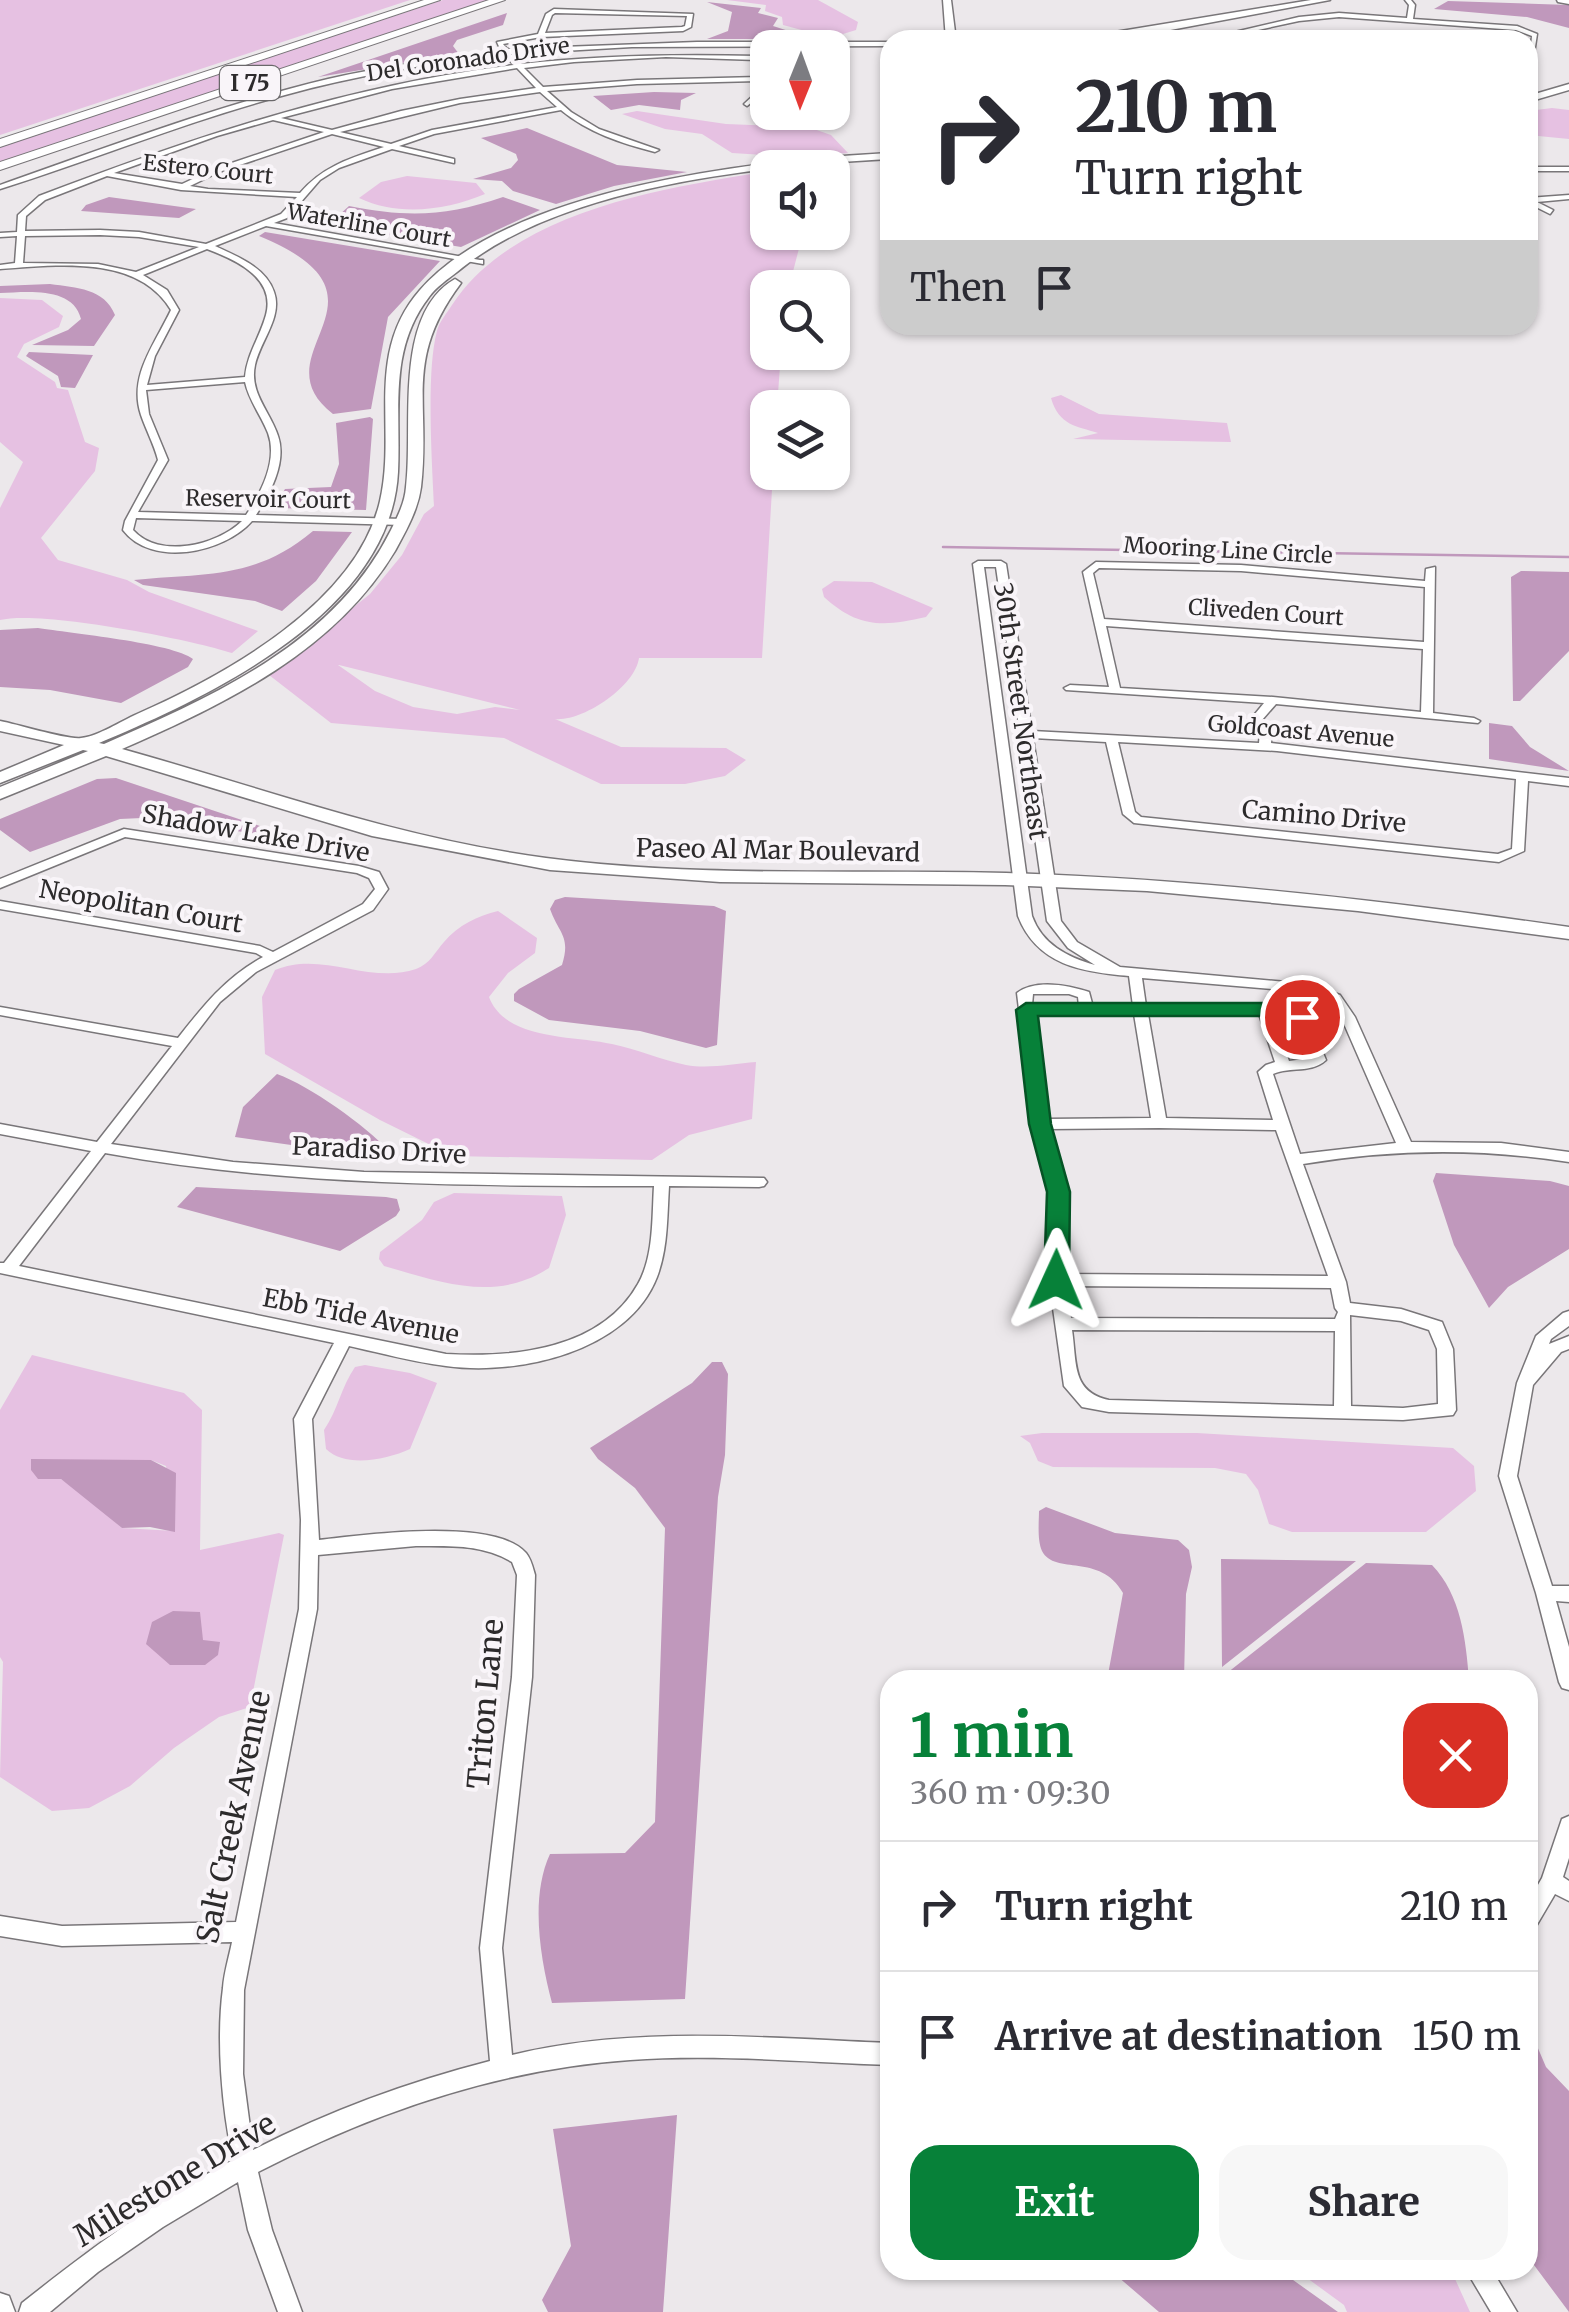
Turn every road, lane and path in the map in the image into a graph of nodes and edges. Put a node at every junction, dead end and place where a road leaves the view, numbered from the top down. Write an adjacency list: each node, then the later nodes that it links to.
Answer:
1 (435, 0): 34 (highway, I 75)
2 (500, 0): 41 (highway, I 75)
3 (947, 0): 11 (street)
4 (1326, 0): 12 (street)
5 (1405, 0): 9 (street)
6 (1562, 0): 7 (street)
7 (1569, 1)
8 (620, 11): 16 (street); 16 (street); 17 (street)
9 (1405, 19): 10 (street); 13 (street)
10 (1461, 23): 14 (street); 15 (street)
11 (951, 30)
12 (1134, 30)
13 (1251, 30)
14 (1460, 30)
15 (1521, 30)
16 (615, 31): 17 (street)
17 (541, 35): 19 (street)
18 (880, 44): 19 (street)
19 (506, 52): 21 (street); 30 (street)
20 (750, 58): 21 (street, Del Coronado Drive)
21 (518, 66): 24 (street); 32 (street, Del Coronado Drive)
22 (750, 79): 24 (street)
23 (1569, 86): 26 (street)
24 (536, 87): 31 (street); 33 (street)
25 (1569, 96): 28 (street)
26 (1538, 99)
27 (750, 101): 29 (street)
28 (1538, 101)
29 (747, 104)
30 (232, 109): 32 (street); 46 (street)
31 (558, 109): 35 (street); 36 (street)
32 (271, 118): 33 (street); 44 (street, Del Coronado Drive)
33 (329, 132): 35 (street); 47 (street)
34 (0, 143)
35 (388, 146): 39 (street); 48 (street)
36 (654, 150)
37 (880, 159): 57 (street)
38 (880, 160): 40 (street)
39 (451, 161)
40 (850, 163)
41 (0, 166)
42 (1538, 169): 43 (street)
43 (1569, 169)
44 (109, 174): 47 (street, Estero Court); 54 (street, Del Coronado Drive)
45 (750, 175): 57 (street)
46 (0, 187)
47 (181, 188): 48 (street, Estero Court)
48 (303, 195): 53 (street)
49 (1569, 197): 50 (street)
50 (1538, 199)
51 (1538, 205): 52 (street)
52 (1550, 212)
53 (268, 224): 56 (street); 57 (street, Waterline Court)
54 (22, 233): 55 (street); 56 (street); 58 (street)
55 (0, 235)
56 (206, 247): 60 (street); 61 (street)
57 (472, 261): 65 (street); 66 (street)
58 (19, 265): 59 (street); 60 (street)
59 (0, 267)
60 (136, 275): 62 (street)
61 (249, 379): 62 (street); 64 (street)
62 (141, 388): 63 (street)
63 (132, 515): 64 (street, Reservoir Court); 64 (street)
64 (248, 518): 65 (street, Reservoir Court)
65 (382, 522): 66 (street, Reservoir Court); 82 (street)
66 (403, 522): 80 (street)
67 (1430, 569): 68 (street)
68 (1429, 584): 69 (street, Mooring Line Circle); 70 (street)
69 (1100, 622): 70 (street, Cliveden Court); 72 (street, Mooring Line Circle)
70 (1428, 646): 75 (street)
71 (1070, 688): 72 (street)
72 (1115, 690): 73 (street)
73 (1273, 700): 75 (street); 83 (street)
74 (0, 714): 82 (street, Paseo Al Mar Boulevard)
75 (1427, 715): 76 (street)
76 (1474, 721)
77 (0, 726): 81 (street)
78 (1028, 734): 79 (street, Goldcoast Avenue); 88 (street, 30th Street Northeast); 89 (street, 30th Street Northeast)
79 (1111, 736): 83 (street, Goldcoast Avenue); 84 (street, Camino Drive)
80 (130, 740): 82 (street, Paseo Al Mar Boulevard); 88 (street, Paseo Al Mar Boulevard)
81 (80, 742): 82 (street); 85 (street)
82 (107, 742): 87 (street); 88 (street, Paseo Al Mar Boulevard)
83 (1271, 747): 84 (street, Goldcoast Avenue)
84 (1522, 775): 86 (street, Goldcoast Avenue)
85 (0, 778)
86 (1569, 782)
87 (0, 794)
88 (1020, 873): 89 (street, Paseo Al Mar Boulevard); 95 (street, 30th Street Northeast)
89 (1048, 874): 92 (street, Paseo Al Mar Boulevard); 93 (street, Paseo Al Mar Boulevard); 95 (street, 30th Street Northeast)
90 (0, 884): 94 (street, Shadow Lake Drive)
91 (0, 905): 94 (street, Neopolitan Court)
92 (1569, 920)
93 (1569, 933)
94 (273, 958): 100 (street, Shadow Lake Drive)
95 (1116, 972): 96 (street, 30th Street Northeast)
96 (1136, 973): 97 (street); 106 (street, 30th Street Northeast)
97 (1140, 1010): 98 (street); 102 (street); 103 (street)
98 (1264, 1010): 101 (street); 101 (street)
99 (0, 1011): 100 (street)
100 (181, 1043): 107 (street, Shadow Lake Drive)
101 (1283, 1066): 104 (street)
102 (1158, 1123): 103 (street); 104 (street)
103 (1040, 1124): 113 (street)
104 (1282, 1125): 109 (street)
105 (0, 1128): 107 (street, Paradiso Drive)
106 (1405, 1146): 108 (street); 109 (street)
107 (101, 1147): 110 (street, Paradiso Drive); 112 (street, Shadow Lake Drive)
108 (1569, 1158)
109 (1295, 1160): 114 (street)
110 (662, 1180): 111 (street, Paradiso Drive); 118 (street, Ebb Tide Avenue)
111 (758, 1182)
112 (4, 1269): 118 (street, Ebb Tide Avenue)
113 (1056, 1280): 114 (street); 117 (street)
114 (1338, 1282): 115 (street)
115 (1343, 1317): 117 (street); 121 (street); 121 (street)
116 (1569, 1317): 120 (street)
117 (1064, 1324): 121 (street)
118 (344, 1339): 122 (street, Salt Creek Avenue)
119 (1569, 1342): 120 (street)
120 (1525, 1383): 123 (street)
121 (1342, 1412)
122 (309, 1549): 130 (street, Salt Creek Avenue); 132 (street, Triton Lane)
123 (1544, 1593): 124 (street); 125 (street)
124 (1569, 1594)
125 (1569, 1682)
126 (1569, 1825): 127 (street)
127 (1560, 1887): 128 (street)
128 (1538, 1910)
129 (2, 1931): 130 (street)
130 (241, 1932): 133 (street, Salt Creek Avenue)
131 (880, 2054): 132 (street, Milestone Drive)
132 (502, 2069): 133 (street, Milestone Drive)
133 (246, 2166): 135 (street, Milestone Drive); 136 (street, Salt Creek Avenue)
134 (1484, 2280): 137 (street)
135 (31, 2312)
136 (290, 2312)
137 (1505, 2312)

